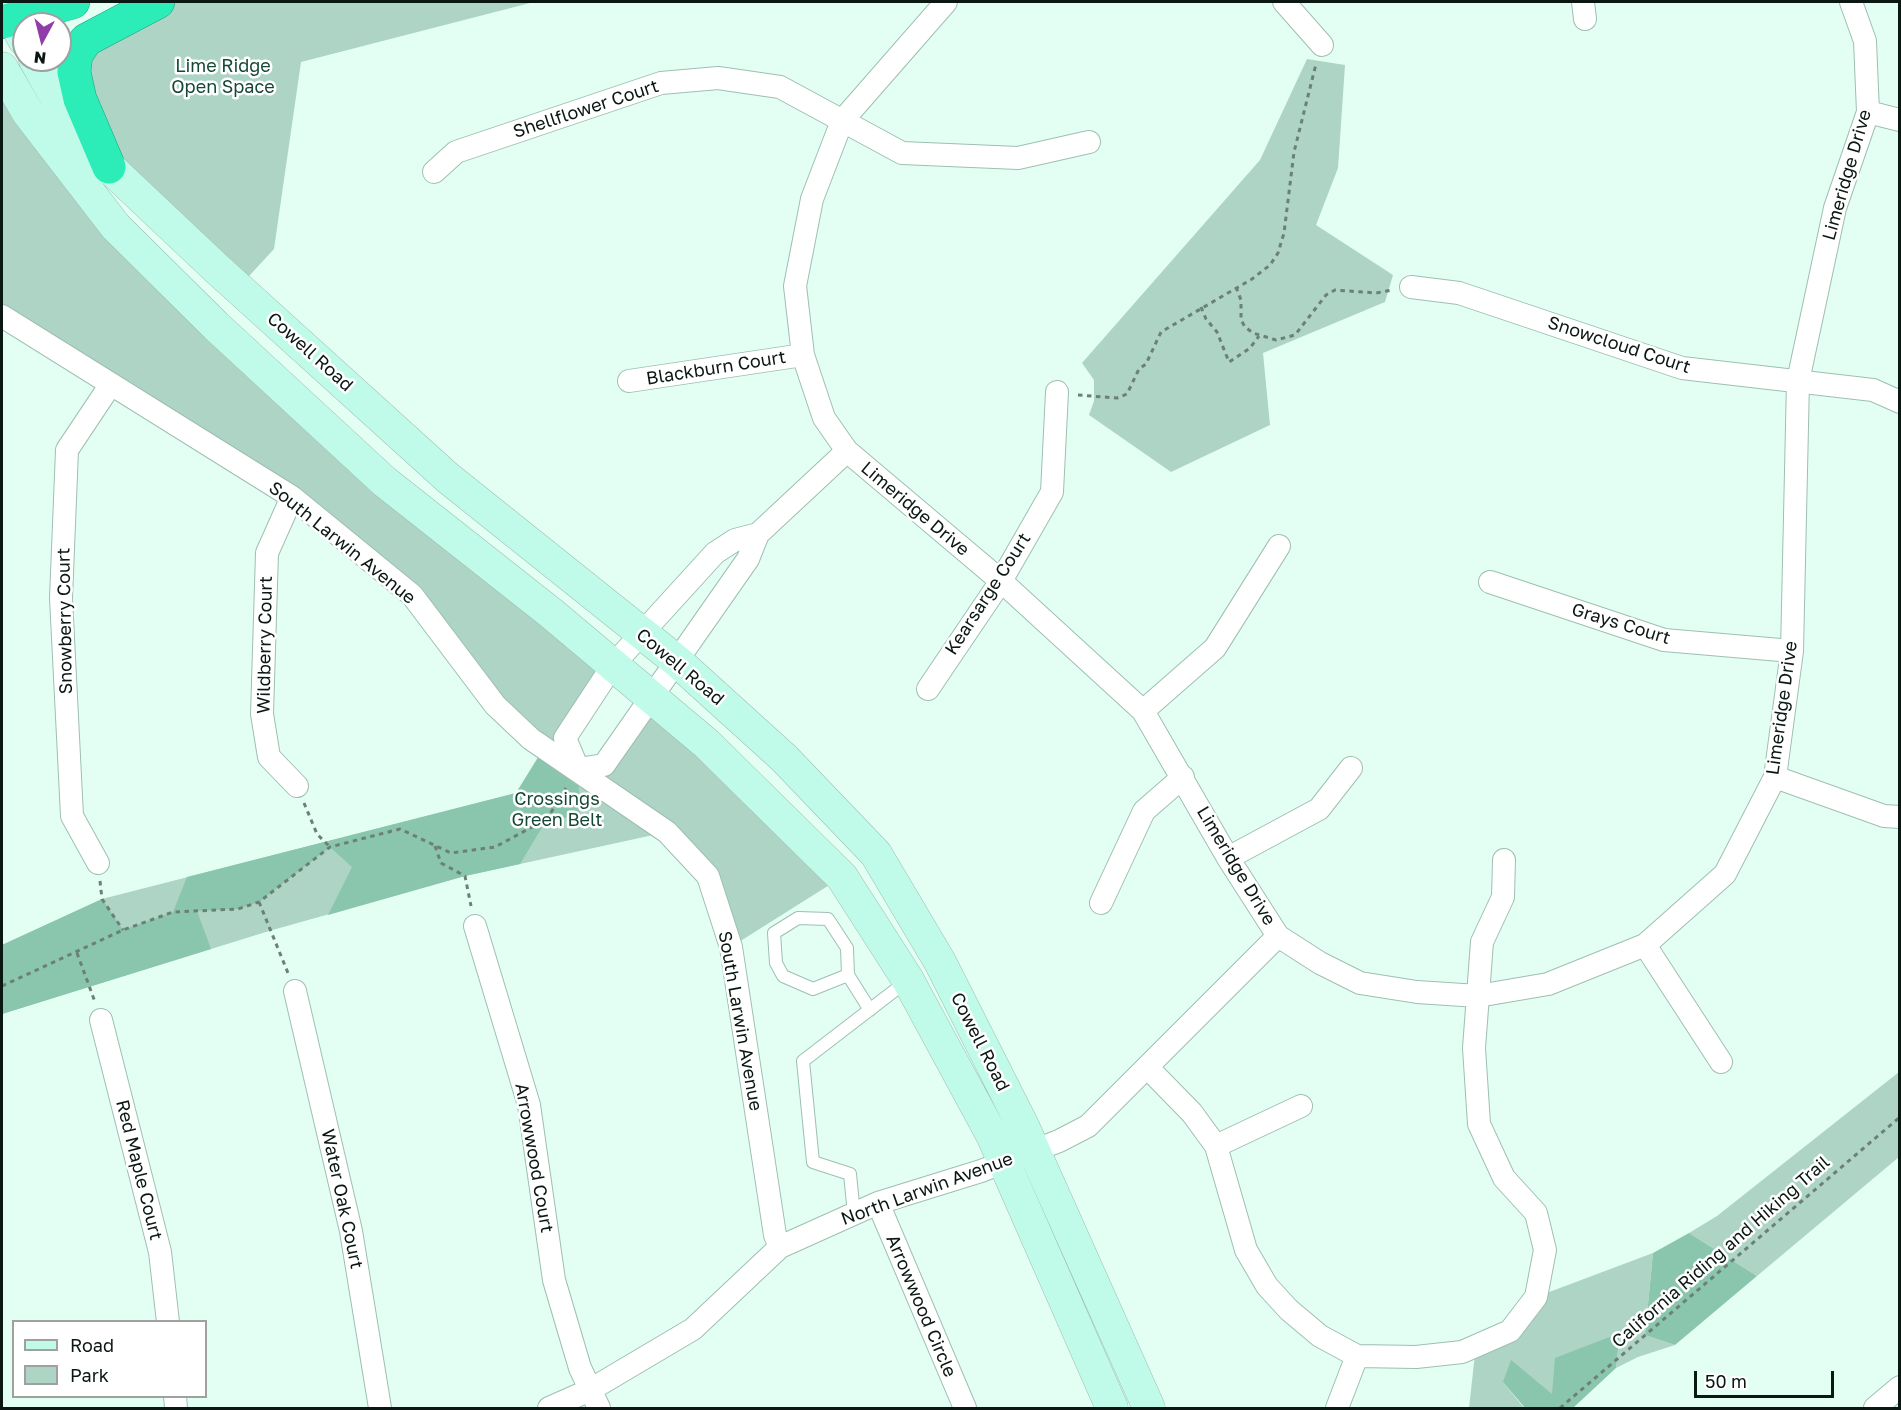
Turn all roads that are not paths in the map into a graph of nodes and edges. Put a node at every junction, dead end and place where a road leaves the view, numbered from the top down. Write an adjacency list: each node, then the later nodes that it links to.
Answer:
1 (73, 2): 6 (highway)
2 (158, 2): 14 (highway)
3 (946, 2): 12 (street, Limeridge Drive)
4 (1284, 2): 7 (street)
5 (1851, 2): 10 (street, Limeridge Drive)
6 (11, 21)
7 (1322, 45)
8 (2, 68): 33 (street, Cowell Road)
9 (41, 72): 14 (street, Cowell Road)
10 (1868, 112): 11 (street); 20 (street, Limeridge Drive)
11 (1899, 120)
12 (843, 121): 13 (street, Shellflower Court); 15 (street, Shellflower Court); 18 (street, Limeridge Drive)
13 (1089, 142)
14 (109, 166): 30 (street, Cowell Road)
15 (434, 172)
16 (1411, 287): 20 (street, Snowcloud Court)
17 (2, 316): 21 (street, South Larwin Avenue)
18 (803, 355): 19 (street, Blackburn Court); 24 (street, Limeridge Drive)
19 (628, 381)
20 (1798, 381): 23 (street, Snowcloud Court); 31 (street, Limeridge Drive)
21 (111, 384): 25 (street, South Larwin Avenue); 45 (street, Snowberry Court)
22 (1057, 392): 28 (street, Kearsarge Court)
23 (1899, 402)
24 (847, 451): 26 (street, Limeridge Drive); 28 (street, Limeridge Drive)
25 (292, 497): 38 (street, South Larwin Avenue); 41 (street, Wildberry Court)
26 (759, 534): 30 (street, Limeridge Drive); 32 (street, Limeridge Drive)
27 (1279, 546): 36 (street)
28 (1001, 581): 34 (street, Kearsarge Court); 36 (street, Limeridge Drive)
29 (1490, 582): 31 (street, Grays Court)
30 (642, 634): 32 (street, Cowell Road); 33 (street, Limeridge Drive)
31 (1792, 651): 40 (street, Limeridge Drive)
32 (678, 662): 35 (street, Limeridge Drive); 60 (street, Cowell Road)
33 (614, 665): 35 (street, Cowell Road); 38 (street, Limeridge Drive)
34 (928, 689)
35 (654, 698): 38 (street, Limeridge Drive); 51 (street, Cowell Road)
36 (1143, 711): 39 (street, Limeridge Drive)
37 (1351, 768): 43 (street)
38 (578, 769): 64 (street, South Larwin Avenue)
39 (1183, 777): 43 (street, Limeridge Drive); 46 (street)
40 (1775, 777): 42 (street); 49 (street, Limeridge Drive)
41 (297, 786)
42 (1899, 817)
43 (1228, 858): 48 (street, Limeridge Drive)
44 (1504, 860): 53 (street)
45 (98, 863)
46 (1101, 903)
47 (475, 926): 68 (street, Arrowwood Court)
48 (1278, 936): 53 (street, Limeridge Drive); 57 (street, North Larwin Avenue)
49 (1645, 945): 53 (street, Limeridge Drive); 56 (street)
50 (848, 975): 50 (lane); 54 (lane)
51 (908, 981): 54 (lane); 61 (street, Cowell Road)
52 (295, 991): 69 (street, Water Oak Court)
53 (1478, 996): 66 (street)
54 (870, 1010): 63 (lane)
55 (101, 1020): 65 (street, Red Maple Court)
56 (1721, 1062)
57 (1147, 1067): 59 (street); 60 (street, North Larwin Avenue)
58 (1301, 1106): 59 (street)
59 (1216, 1146): 66 (street)
60 (1034, 1150): 61 (street, North Larwin Avenue); 73 (street, Cowell Road)
61 (1004, 1161): 62 (street, North Larwin Avenue); 72 (street, Cowell Road)
62 (878, 1203): 63 (street, North Larwin Avenue); 71 (street, Arrowwood Circle)
63 (854, 1214): 64 (street, North Larwin Avenue)
64 (780, 1247): 68 (street, North Larwin Avenue)
65 (168, 1320)
66 (1358, 1356): 74 (street)
67 (1899, 1387): 75 (street)
68 (594, 1399): 70 (street, North Larwin Avenue)
69 (380, 1408)
70 (549, 1408)
71 (965, 1408)
72 (1112, 1408)
73 (1149, 1408)
74 (1337, 1408)
75 (1875, 1408)

